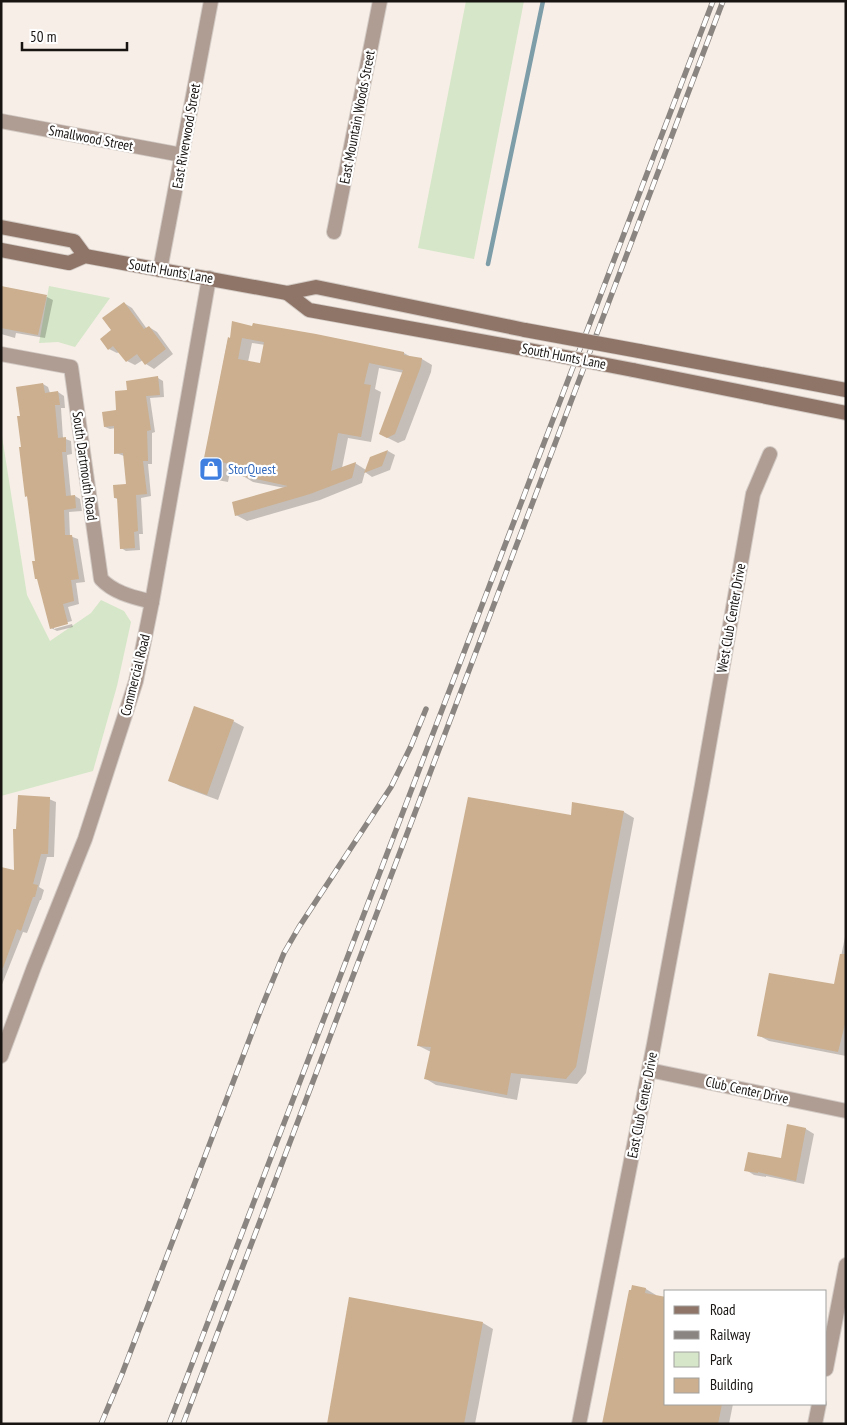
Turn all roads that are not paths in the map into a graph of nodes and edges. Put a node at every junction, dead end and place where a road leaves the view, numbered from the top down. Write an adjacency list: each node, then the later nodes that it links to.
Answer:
1 (212, 1): 4 (street, East Riverwood Street)
2 (380, 1): 6 (street, East Mountain Woods Street)
3 (1, 121): 4 (street, Smallwood Street)
4 (182, 155): 9 (street, East Riverwood Street)
5 (1, 227): 8 (main road)
6 (334, 232)
7 (1, 250): 8 (main road, South Hunts Lane)
8 (85, 256): 9 (main road, South Hunts Lane)
9 (160, 270): 10 (main road, South Hunts Lane)
10 (209, 278): 11 (main road, South Hunts Lane); 16 (street, Commercial Road)
11 (287, 293): 13 (main road, South Hunts Lane, bridge); 14 (main road, South Hunts Lane, bridge)
12 (1, 354): 16 (street, South Dartmouth Road)
13 (846, 390)
14 (846, 413)
15 (770, 454): 17 (street, West Club Center Drive)
16 (152, 602): 18 (street, Commercial Road)
17 (702, 785): 19 (street, East Club Center Drive)
18 (1, 1056)
19 (649, 1070): 20 (street, Club Center Drive); 24 (street, East Club Center Drive)
20 (846, 1111)
21 (846, 1265): 22 (street)
22 (827, 1364)
23 (819, 1405): 25 (street)
24 (579, 1424)
25 (815, 1424)

